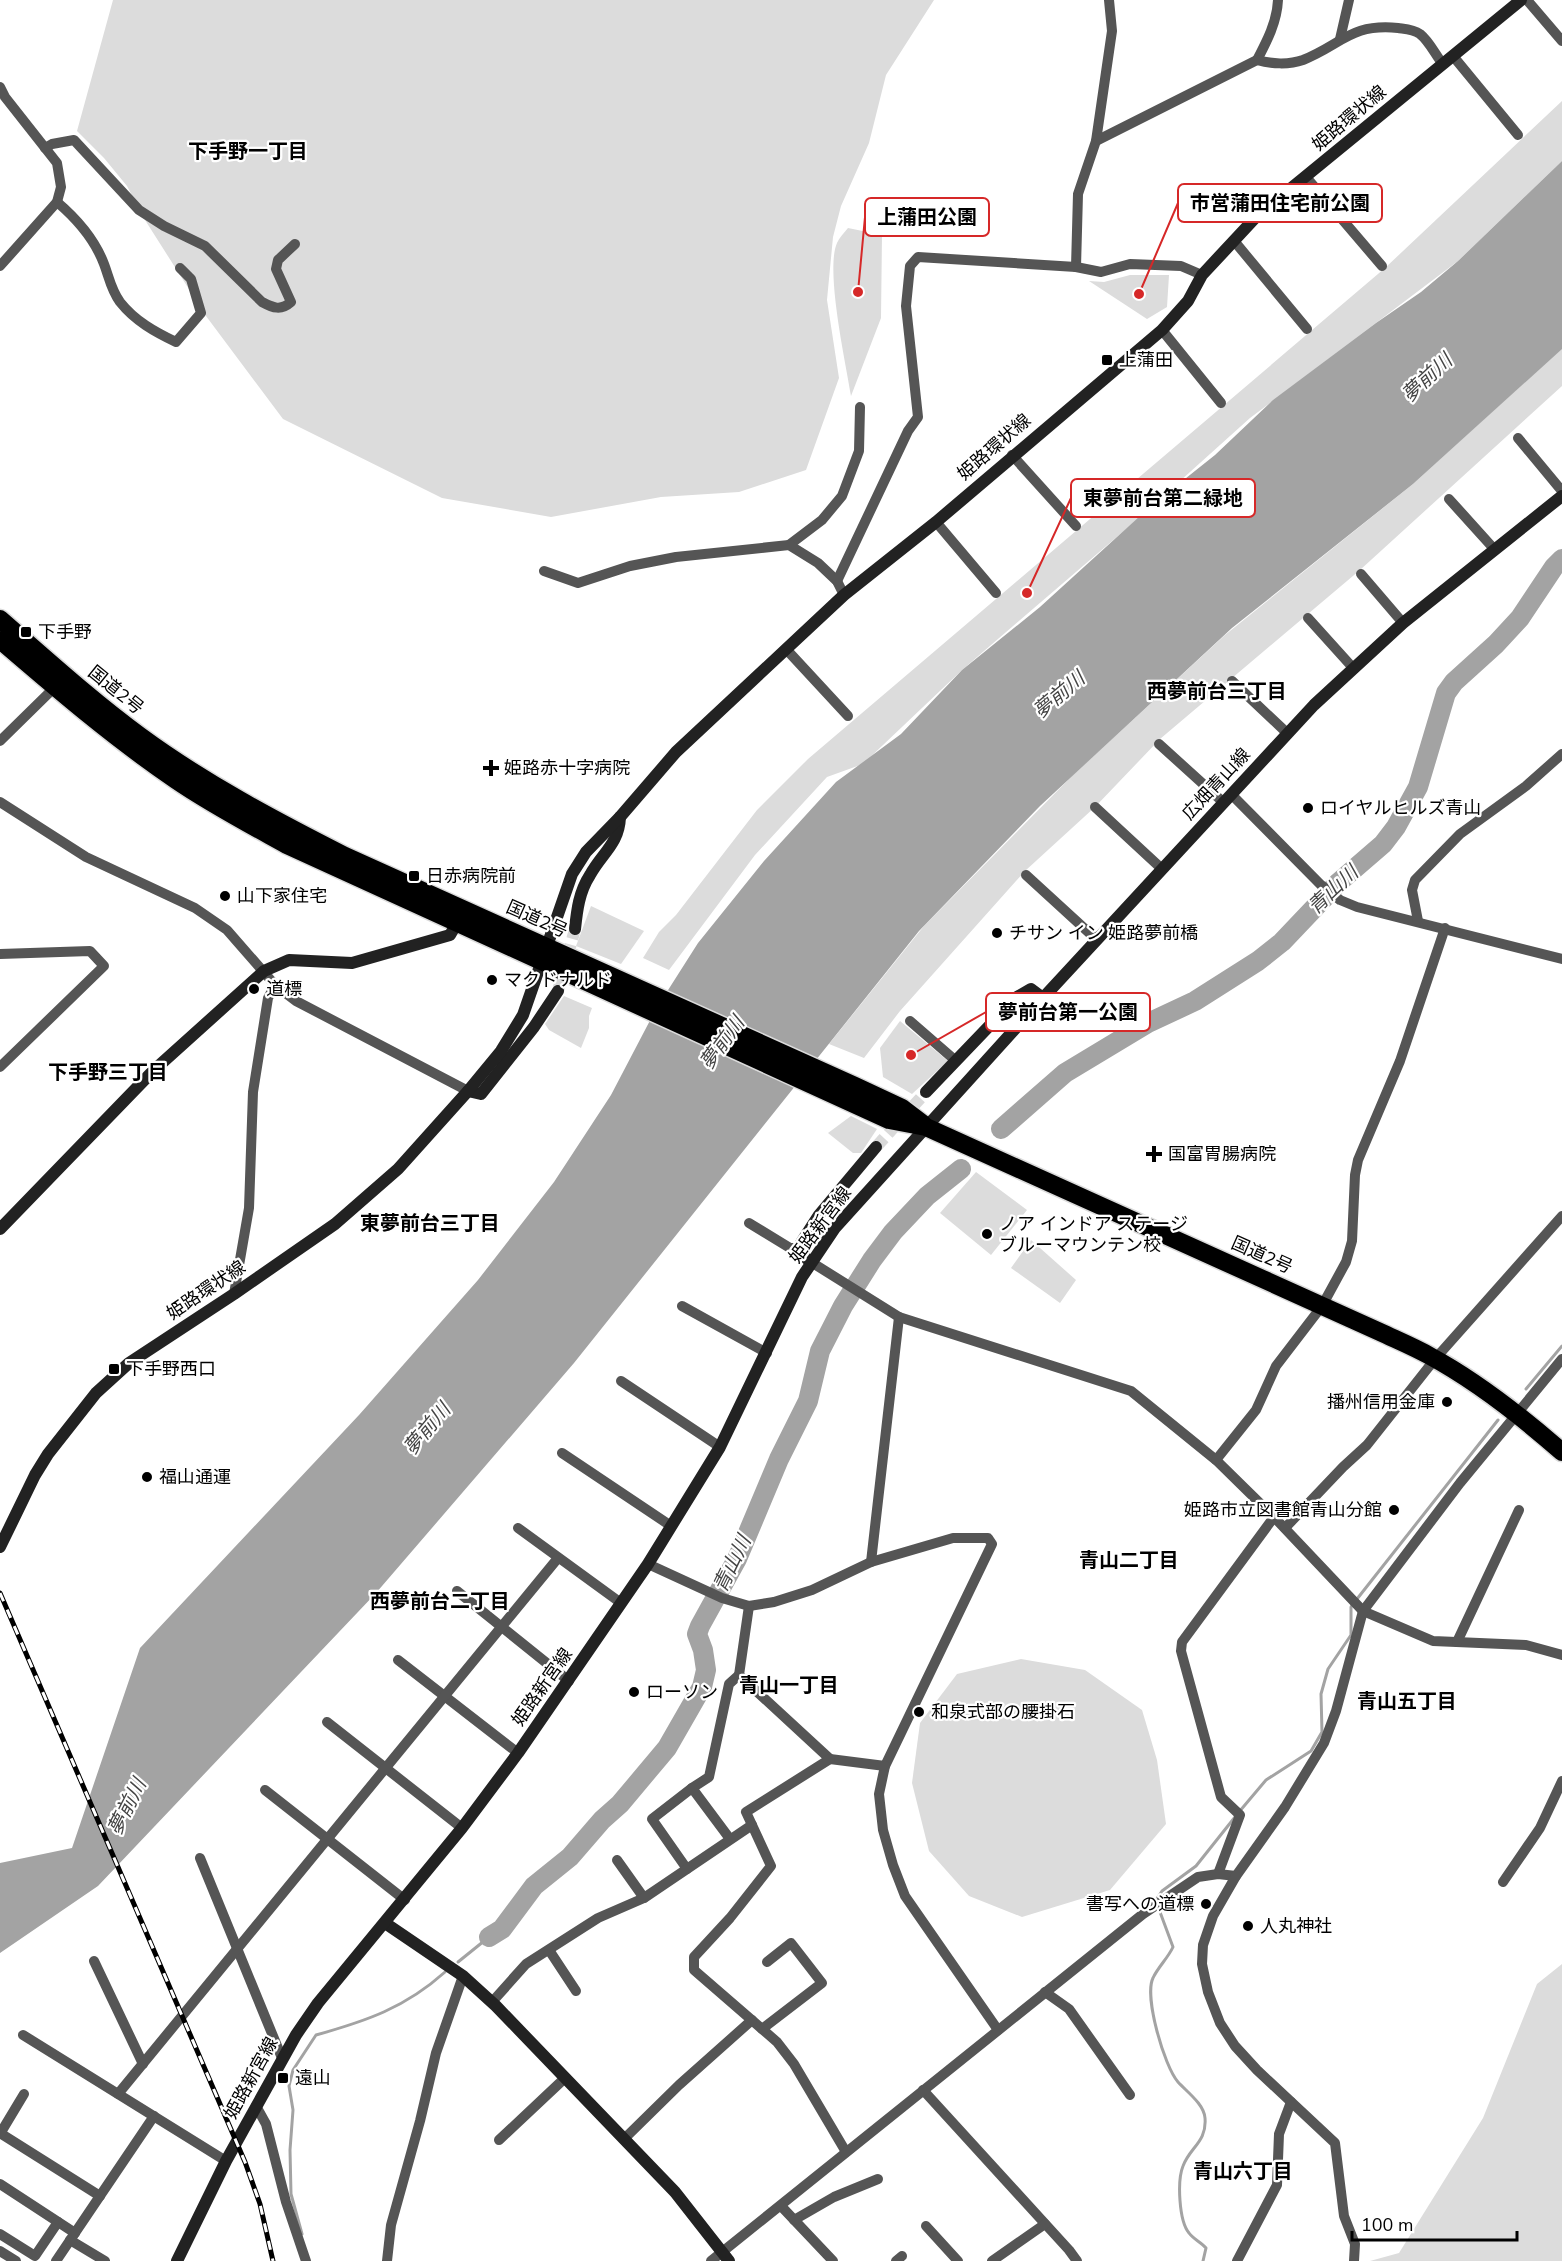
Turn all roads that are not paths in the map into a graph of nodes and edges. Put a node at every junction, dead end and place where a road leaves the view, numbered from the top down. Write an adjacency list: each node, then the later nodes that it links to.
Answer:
1 (1109, 0): 12 (street)
2 (1278, 0): 8 (street)
3 (1349, 0): 6 (street)
4 (1521, 0): 9 (main road, 姫路環状線)
5 (1527, 0): 7 (street)
6 (1340, 39): 8 (street); 9 (street)
7 (1562, 41)
8 (1257, 60): 12 (street)
9 (1448, 60): 11 (street); 14 (main road, 姫路環状線)
10 (0, 87): 13 (street)
11 (1518, 135)
12 (1096, 141): 20 (street)
13 (45, 148): 15 (street); 17 (street)
14 (1306, 177): 16 (main road, 姫路環状線); 19 (street)
15 (57, 202): 18 (street); 21 (street)
16 (1235, 242): 22 (main road, 姫路環状線); 23 (street)
17 (295, 244)
18 (0, 266)
19 (1382, 266)
20 (1076, 267): 22 (street); 38 (street)
21 (180, 268)
22 (1202, 274): 24 (main road, 姫路環状線)
23 (1307, 329)
24 (1162, 330): 25 (street); 28 (main road, 姫路環状線)
25 (1221, 403)
26 (860, 407): 34 (street)
27 (1518, 438): 29 (street)
28 (1012, 455): 32 (main road, 姫路環状線); 33 (street)
29 (1562, 491)
30 (1562, 496): 35 (main road, 広畑青山線)
31 (1449, 499): 35 (street)
32 (936, 522): 39 (street); 40 (main road, 姫路環状線)
33 (1076, 526)
34 (789, 545): 36 (street); 38 (street)
35 (1495, 550): 43 (main road, 広畑青山線)
36 (544, 571)
37 (1361, 574): 43 (street)
38 (837, 580): 40 (street)
39 (996, 593)
40 (844, 595): 45 (main road, 姫路環状線)
41 (1308, 618): 46 (street)
42 (0, 619): 66 (highway, 国道2号)
43 (1403, 623): 46 (main road, 広畑青山線)
44 (0, 640): 48 (highway, 国道2号)
45 (786, 649): 49 (street); 57 (main road, 姫路環状線)
46 (1354, 669): 50 (main road, 広畑青山線)
47 (1232, 681): 50 (street)
48 (55, 687): 51 (street); 61 (highway, 国道2号)
49 (849, 716)
50 (1287, 733): 54 (main road, 広畑青山線)
51 (0, 741)
52 (1159, 744): 54 (street)
53 (1562, 754): 60 (street)
54 (1227, 798): 58 (main road, 広畑青山線); 60 (street)
55 (2, 807): 68 (street)
56 (1095, 807): 58 (street)
57 (620, 817): 63 (main road); 66 (main road, 姫路環状線)
58 (1162, 869): 64 (main road, 広畑青山線)
59 (1026, 875): 64 (street)
60 (1418, 921): 62 (street)
61 (457, 923): 66 (highway, 国道2号); 68 (main road)
62 (1445, 928): 67 (street); 86 (street)
63 (575, 929)
64 (1097, 940): 71 (main road, 広畑青山線)
65 (0, 954): 74 (street)
66 (543, 954): 75 (main road, 姫路環状線); 77 (highway, 国道2号)
67 (1562, 959)
68 (264, 971): 69 (street); 81 (main road)
69 (275, 985): 75 (street); 84 (street)
70 (558, 991): 75 (main road)
71 (1043, 998): 73 (main road); 77 (main road, 広畑青山線)
72 (910, 1021): 73 (street)
73 (956, 1060): 76 (main road)
74 (0, 1067)
75 (468, 1091): 84 (main road, 姫路環状線)
76 (926, 1092)
77 (926, 1127): 83 (main road, 姫路新宮線); 86 (highway, 国道2号)
78 (876, 1147): 82 (main road)
79 (1562, 1216): 89 (street)
80 (749, 1223): 82 (street)
81 (0, 1229)
82 (800, 1248): 83 (main road)
83 (811, 1262): 87 (street); 88 (main road, 姫路新宮線)
84 (234, 1294): 102 (main road, 姫路環状線)
85 (682, 1306): 88 (street)
86 (1322, 1306): 89 (highway, 国道2号); 96 (street)
87 (899, 1317): 96 (street); 104 (street)
88 (767, 1353): 93 (main road, 姫路新宮線)
89 (1435, 1359): 92 (highway, 国道2号); 101 (street)
90 (1562, 1359): 92 (street)
91 (621, 1381): 93 (street)
92 (1517, 1414): 94 (highway, 国道2号); 109 (street)
93 (720, 1448): 99 (main road, 姫路新宮線)
94 (1562, 1452)
95 (562, 1453): 99 (street)
96 (1215, 1460): 98 (street)
97 (1519, 1510): 111 (street)
98 (1274, 1517): 101 (street); 132 (street)
99 (671, 1526): 105 (main road, 姫路新宮線)
100 (518, 1528): 103 (street)
101 (1285, 1528): 109 (street)
102 (0, 1547)
103 (558, 1558): 107 (street); 110 (street)
104 (871, 1562): 108 (street); 120 (street)
105 (648, 1564): 107 (main road, 姫路新宮線); 108 (street)
106 (457, 1591): 110 (street)
107 (621, 1603): 115 (main road, 姫路新宮線)
108 (749, 1606): 114 (street)
109 (1358, 1606): 111 (street); 133 (street)
110 (501, 1626): 115 (street); 116 (street)
111 (1457, 1642): 112 (street)
112 (1562, 1655)
113 (398, 1660): 116 (street)
114 (738, 1675): 119 (street); 123 (street)
115 (569, 1681): 118 (main road, 姫路新宮線)
116 (446, 1696): 118 (street); 121 (street)
117 (327, 1722): 121 (street)
118 (518, 1753): 126 (main road, 姫路新宮線)
119 (830, 1759): 120 (street); 125 (street)
120 (885, 1766): 148 (street)
121 (385, 1769): 126 (street); 127 (street)
122 (1562, 1781): 134 (street)
123 (692, 1788): 128 (street); 131 (street)
124 (265, 1790): 127 (street)
125 (752, 1825): 128 (street); 146 (street)
126 (462, 1828): 136 (main road, 姫路新宮線)
127 (328, 1838): 136 (street); 138 (street)
128 (730, 1839): 131 (street)
129 (200, 1858): 138 (street)
130 (618, 1860): 135 (street)
131 (687, 1869): 135 (street)
132 (1218, 1874): 133 (street); 144 (street)
133 (1236, 1876): 157 (street)
134 (1503, 1882)
135 (644, 1898): 139 (street)
136 (405, 1900): 137 (main road, 姫路新宮線)
137 (385, 1923): 142 (main road); 150 (main road, 姫路新宮線)
138 (238, 1947): 150 (street); 151 (street)
139 (549, 1950): 143 (street); 145 (street)
140 (94, 1961): 151 (street)
141 (767, 1962): 147 (street)
142 (464, 1976): 145 (main road); 182 (street)
143 (576, 1991)
144 (1045, 1992): 148 (street); 156 (street)
145 (492, 2002): 152 (main road)
146 (752, 2020): 147 (street); 161 (street)
147 (762, 2029): 163 (street)
148 (998, 2030): 153 (street)
149 (23, 2035): 155 (street)
150 (282, 2058): 158 (main road, 姫路新宮線)
151 (142, 2064): 155 (street)
152 (566, 2078): 161 (main road); 162 (street)
153 (923, 2090): 163 (street); 171 (street)
154 (24, 2094): 160 (street)
155 (118, 2094): 159 (street)
156 (1130, 2095)
157 (1291, 2102): 188 (street); 189 (street)
158 (256, 2106): 164 (main road, 姫路新宮線); 181 (street)
159 (154, 2116): 164 (street); 167 (street)
160 (0, 2133): 167 (street)
161 (624, 2139): 176 (main road)
162 (499, 2140)
163 (846, 2152): 168 (street)
164 (226, 2161): 180 (main road, 姫路新宮線)
165 (878, 2179): 169 (street)
166 (0, 2184): 174 (street)
167 (100, 2196): 174 (street)
168 (781, 2206): 169 (street); 176 (street)
169 (794, 2220): 184 (street)
170 (58, 2222): 173 (street)
171 (1045, 2224): 186 (street); 187 (street)
172 (926, 2226): 185 (street)
173 (0, 2234)
174 (72, 2236): 178 (street); 179 (street)
175 (0, 2251): 177 (street)
176 (726, 2256): 183 (street)
177 (16, 2261)
178 (56, 2261)
179 (105, 2261)
180 (177, 2261)
181 (306, 2261)
182 (387, 2261)
183 (711, 2261)
184 (833, 2261)
185 (958, 2261)
186 (992, 2261)
187 (1077, 2261)
188 (1238, 2261)
189 (1354, 2261)

